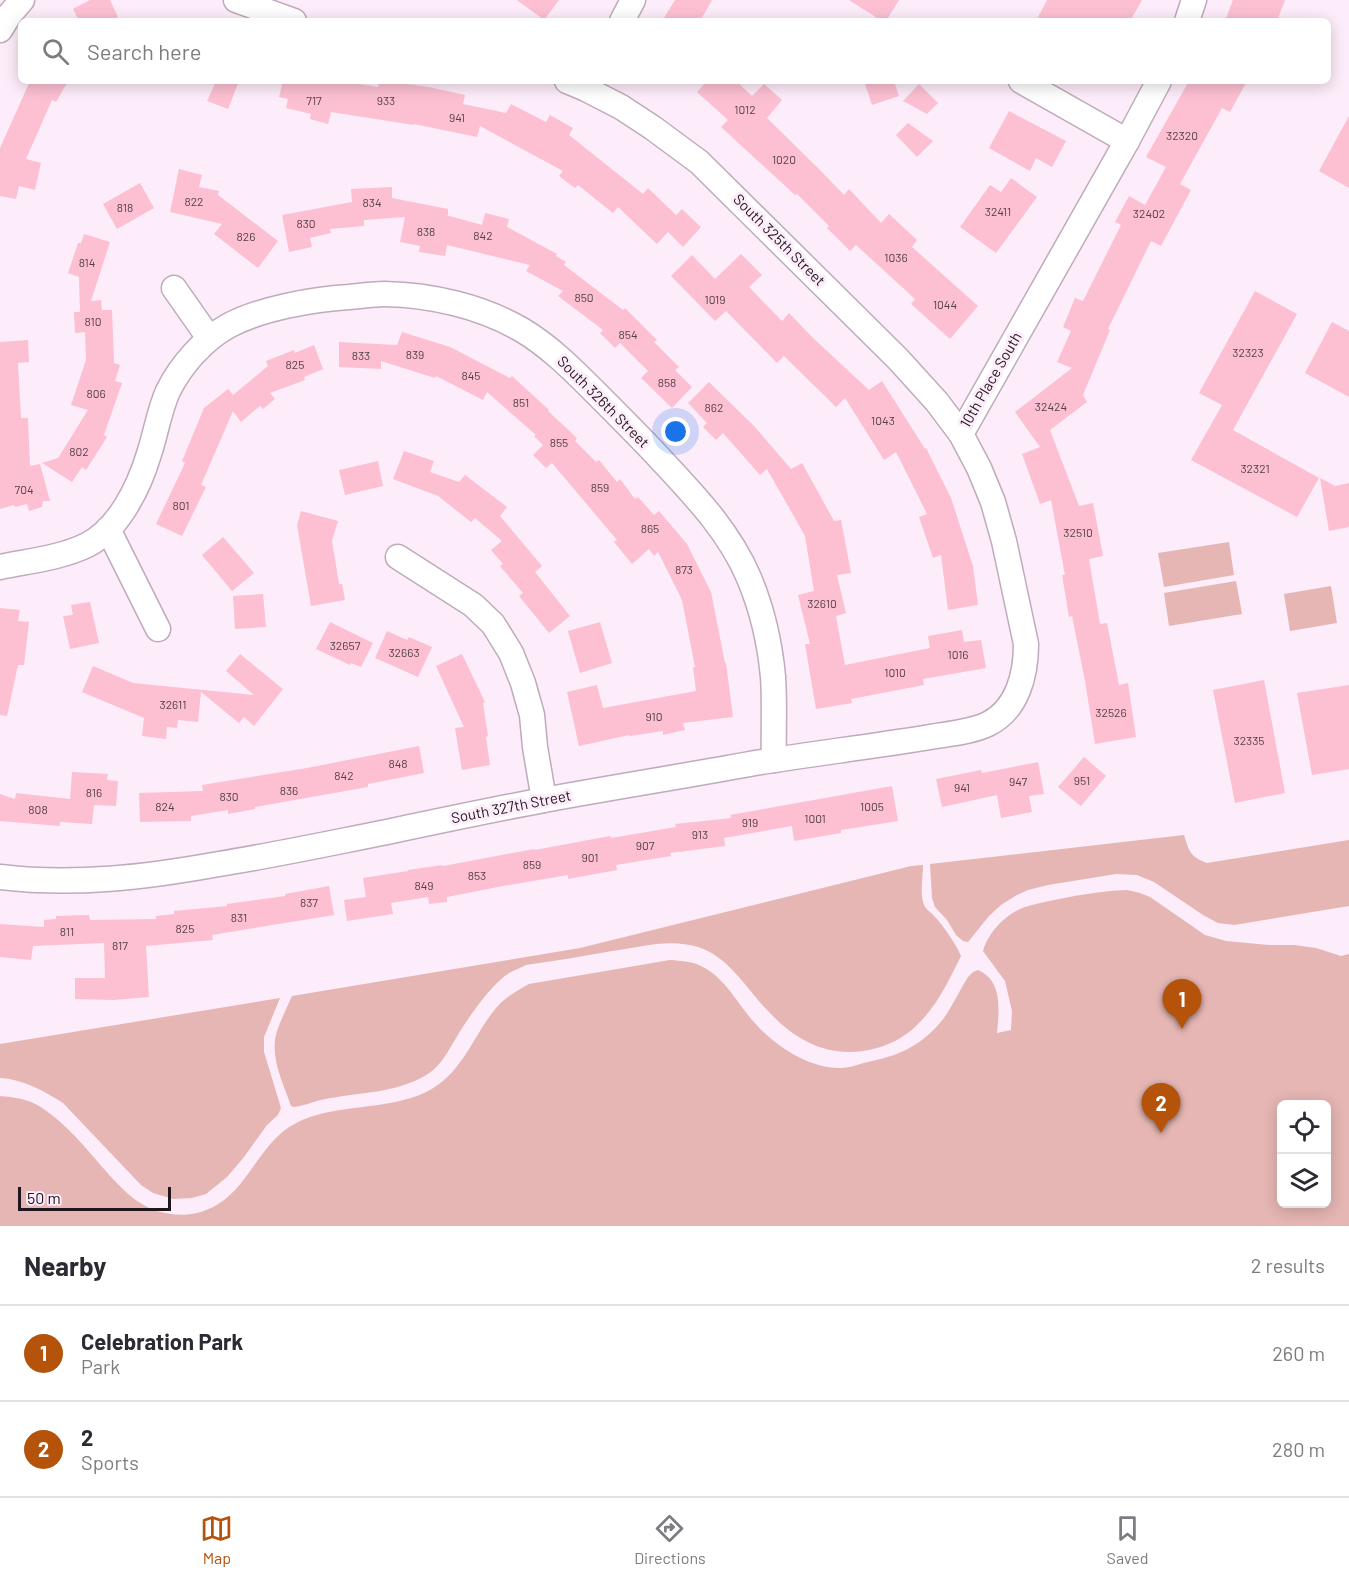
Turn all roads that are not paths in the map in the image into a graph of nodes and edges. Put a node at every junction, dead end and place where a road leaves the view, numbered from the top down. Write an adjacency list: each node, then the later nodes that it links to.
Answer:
1 (22, 0): 8 (street)
2 (236, 0): 5 (street)
3 (633, 0): 6 (street)
4 (1194, 0): 7 (street)
5 (286, 18)
6 (624, 18)
7 (1188, 18)
8 (0, 30)
9 (581, 84): 15 (street, South 325th Street)
10 (1026, 84): 12 (street)
11 (1157, 84): 12 (street, 10th Place South)
12 (1127, 141): 15 (street, 10th Place South)
13 (174, 288): 14 (street)
14 (209, 338): 16 (street, South 326th Street); 21 (street, South 326th Street)
15 (961, 434): 20 (street, 10th Place South)
16 (108, 529): 18 (street, South 326th Street); 19 (street)
17 (398, 557): 22 (street)
18 (0, 567)
19 (158, 629)
20 (1012, 702): 21 (street, South 327th Street)
21 (774, 760): 22 (street, South 327th Street)
22 (544, 800): 23 (street, South 327th Street)
23 (0, 877)

